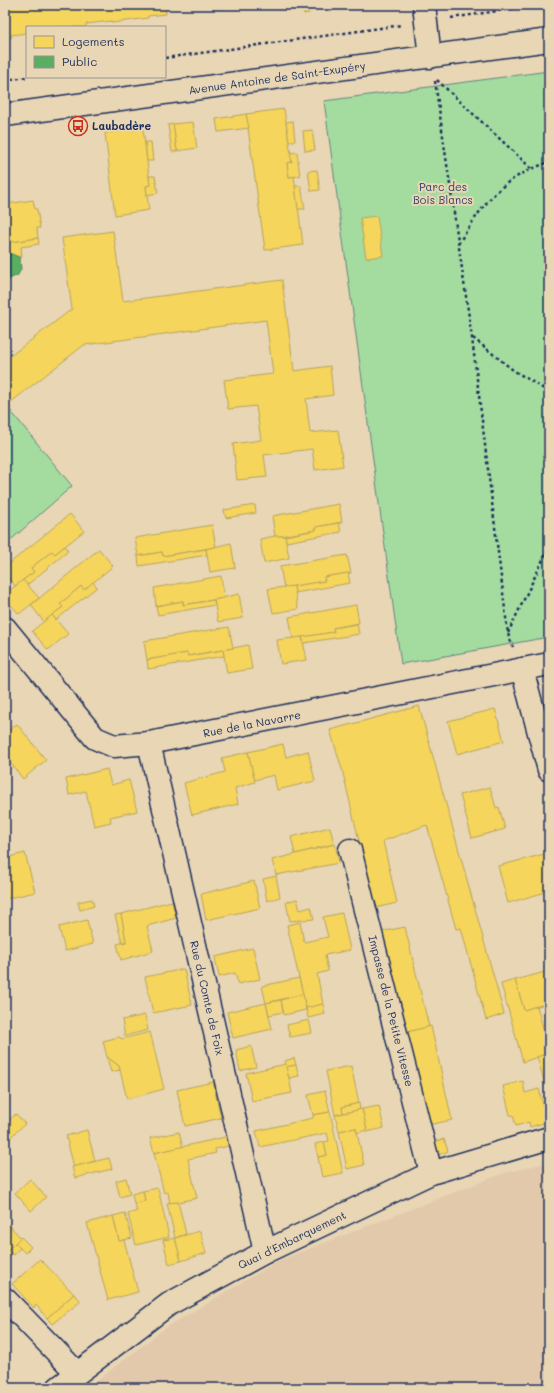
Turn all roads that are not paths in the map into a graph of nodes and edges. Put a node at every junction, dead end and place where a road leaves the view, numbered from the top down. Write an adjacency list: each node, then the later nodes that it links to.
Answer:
1 (425, 13): 3 (street)
2 (549, 40): 3 (street, Avenue Antoine de Saint-Exupéry)
3 (430, 57): 4 (street, Avenue Antoine de Saint-Exupéry)
4 (5, 115)
5 (5, 628): 8 (street, Rue de la Navarre)
6 (549, 664): 7 (street, Rue de la Navarre)
7 (522, 669): 8 (street, Rue de la Navarre); 9 (street)
8 (149, 744): 13 (street, Rue du Comte de Foix)
9 (549, 770)
10 (350, 850): 12 (street, Impasse de la Petite Vitesse)
11 (549, 1138): 12 (street, Quai d'Embarquement)
12 (431, 1173): 13 (street, Quai d'Embarquement)
13 (265, 1252): 15 (street, Quai d'Embarquement)
14 (5, 1299): 15 (street)
15 (77, 1373): 16 (street, Quai d'Embarquement)
16 (58, 1388)

